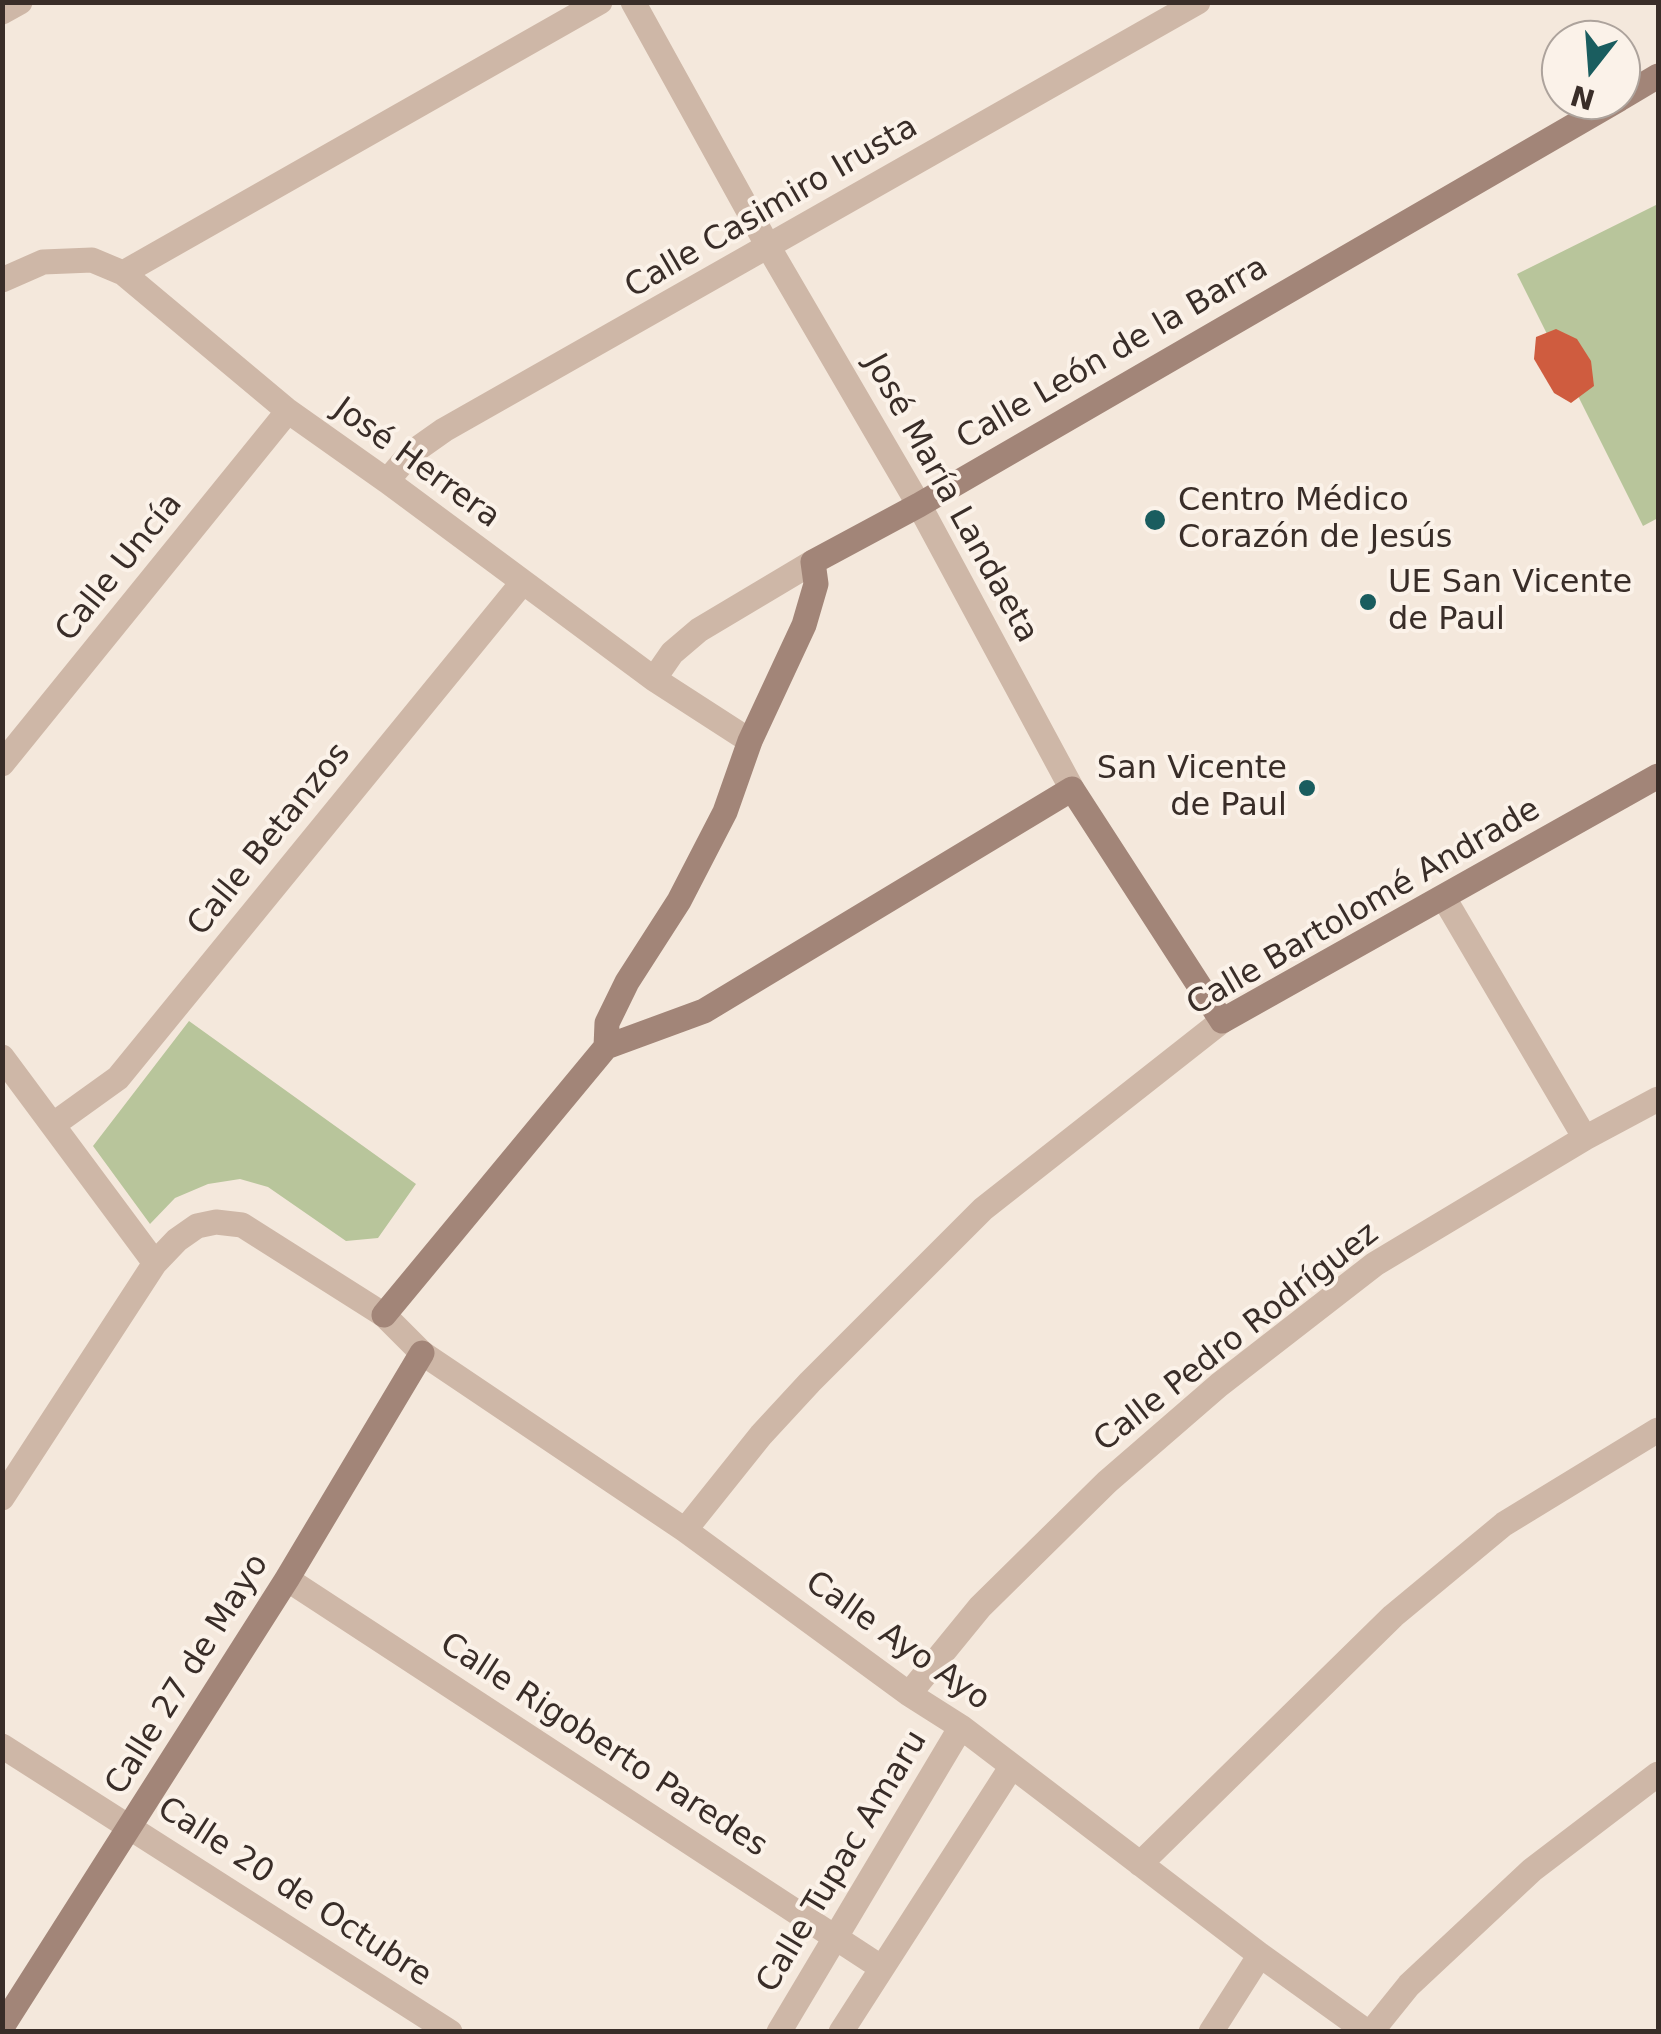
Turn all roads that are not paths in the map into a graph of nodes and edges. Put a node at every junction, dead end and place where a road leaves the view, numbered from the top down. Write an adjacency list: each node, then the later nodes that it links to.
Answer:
1 (20, 2): 5 (street)
2 (600, 2): 8 (street)
3 (633, 2): 7 (street, José María Landaeta)
4 (1198, 2): 7 (street, Calle Casimiro Irusta)
5 (2, 12)
6 (1583, 120): 12 (street, Calle León de la Barra)
7 (769, 248): 11 (street, Calle Casimiro Irusta); 12 (street, José María Landaeta)
8 (123, 274): 9 (street, José Herrera); 10 (street, José Herrera)
9 (2, 280)
10 (288, 412): 11 (street, José Herrera); 17 (street, Calle Uncía)
11 (388, 481): 14 (street, José Herrera)
12 (919, 504): 13 (street, Calle León de la Barra); 19 (street, José María Landaeta)
13 (812, 562): 15 (street, Calle León de la Barra); 16 (street)
14 (522, 582): 15 (street, José Herrera); 25 (street, Calle Betanzos)
15 (654, 679): 16 (street, José Herrera)
16 (750, 741): 22 (street)
17 (2, 764)
18 (1658, 776): 20 (street, Calle Bartolomé Andrade)
19 (1072, 788): 21 (street, José María Landaeta); 22 (street)
20 (1444, 898): 21 (street, Calle Bartolomé Andrade); 26 (street)
21 (1222, 1021): 32 (street, Calle Bartolomé Andrade)
22 (606, 1047): 28 (street)
23 (2, 1056): 25 (street)
24 (1658, 1099): 26 (street, Calle Pedro Rodríguez)
25 (54, 1124): 27 (street)
26 (1585, 1138): 34 (street, Calle Pedro Rodríguez)
27 (155, 1264): 28 (street, Calle Ayo Ayo); 31 (street, Calle Ayo Ayo)
28 (384, 1316): 29 (street, Calle Ayo Ayo)
29 (422, 1354): 32 (street, Calle Ayo Ayo); 33 (street, Calle 27 de Mayo)
30 (1658, 1430): 40 (street)
31 (2, 1498)
32 (685, 1530): 34 (street, Calle Ayo Ayo)
33 (287, 1580): 39 (street, Calle 27 de Mayo); 41 (street, Calle Rigoberto Paredes)
34 (909, 1694): 35 (street, Calle Ayo Ayo)
35 (962, 1726): 37 (street, Calle Ayo Ayo); 41 (street, Calle Tupac Amaru)
36 (2, 1746): 39 (street, Calle 20 de Octubre)
37 (1012, 1766): 40 (street, Calle Ayo Ayo); 43 (street)
38 (1658, 1774): 49 (street)
39 (130, 1827): 44 (street, Calle 27 de Mayo); 45 (street, Calle 20 de Octubre)
40 (1140, 1864): 42 (street, Calle Ayo Ayo)
41 (838, 1938): 43 (street, Calle Rigoberto Paredes); 46 (street, Calle Tupac Amaru)
42 (1260, 1954): 48 (street); 49 (street, Calle Ayo Ayo)
43 (882, 1968): 47 (street)
44 (2, 2028)
45 (450, 2032)
46 (779, 2032)
47 (841, 2032)
48 (1211, 2032)
49 (1369, 2032)

